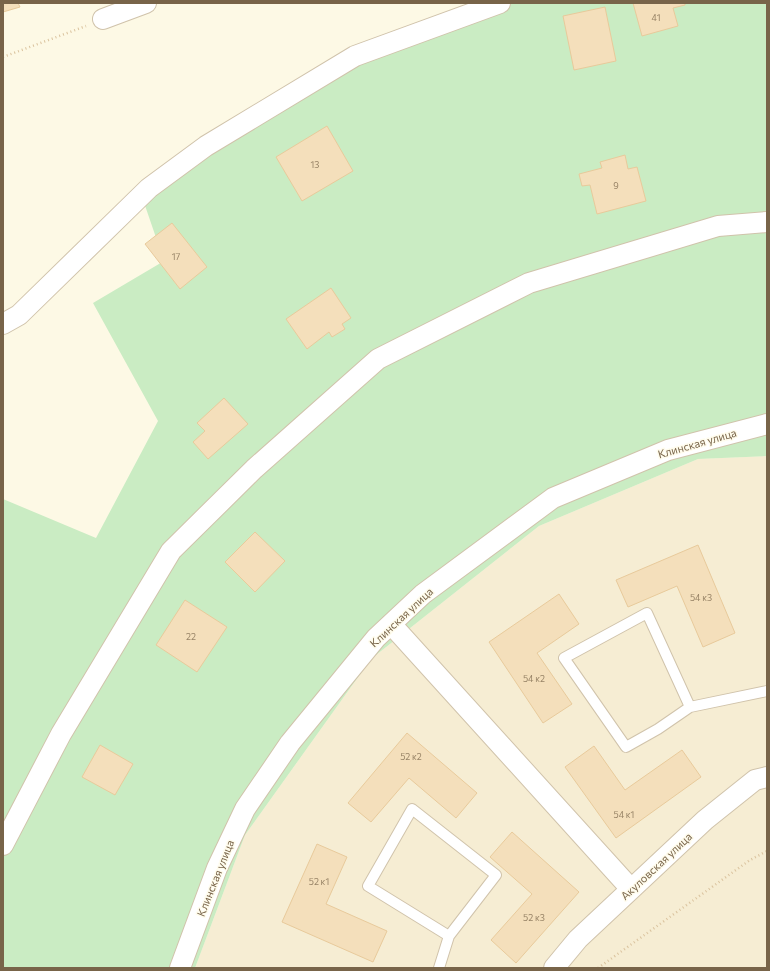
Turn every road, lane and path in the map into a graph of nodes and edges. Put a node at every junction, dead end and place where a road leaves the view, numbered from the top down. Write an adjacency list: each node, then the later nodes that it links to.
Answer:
1 (146, 3): 3 (street)
2 (500, 3): 6 (street)
3 (103, 19): 4 (path)
4 (3, 58)
5 (767, 222): 12 (street)
6 (3, 324)
7 (767, 424): 8 (street, Клинская улица)
8 (391, 624): 14 (street); 16 (street, Клинская улица)
9 (767, 691): 10 (lane)
10 (690, 707): 10 (lane)
11 (767, 777): 14 (street, Акуловская улица)
12 (3, 845)
13 (767, 852): 19 (path)
14 (631, 889): 18 (street, Акуловская улица)
15 (449, 936): 15 (lane); 17 (lane)
16 (180, 968)
17 (439, 968)
18 (554, 968)
19 (598, 968)

